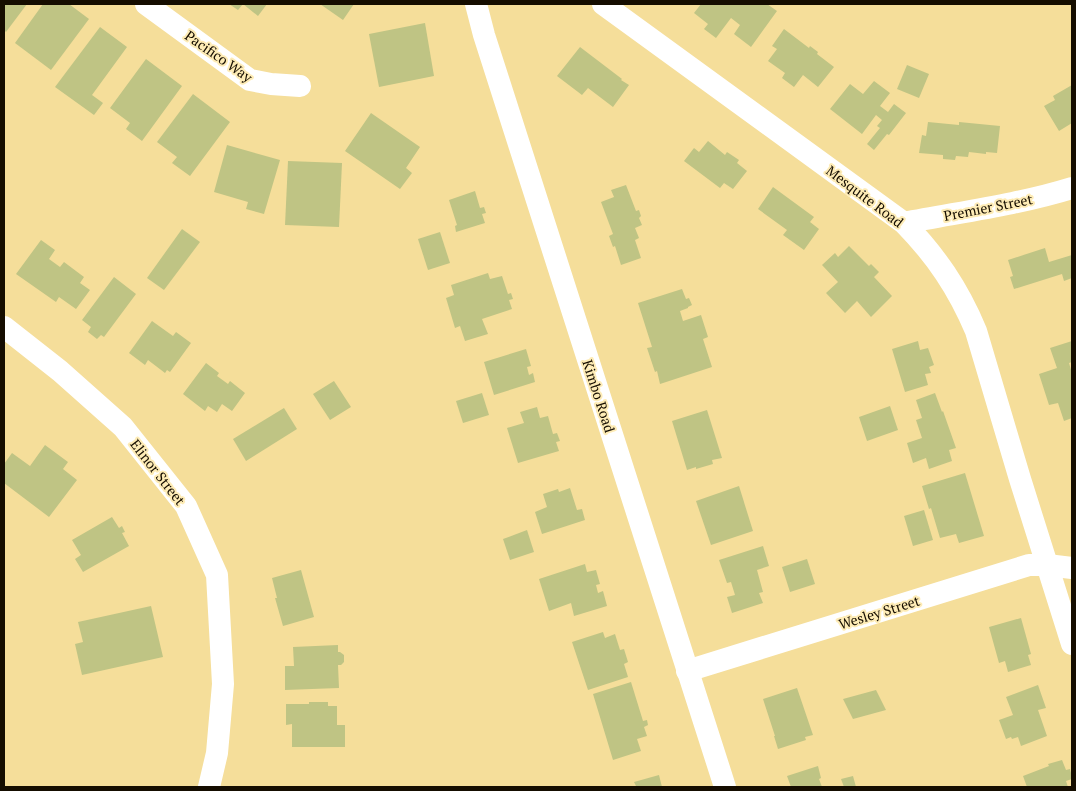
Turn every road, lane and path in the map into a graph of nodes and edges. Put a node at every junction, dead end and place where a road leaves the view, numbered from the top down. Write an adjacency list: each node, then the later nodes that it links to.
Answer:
1 (146, 4): 4 (street, Pacifico Way)
2 (603, 4): 6 (street, Mesquite Road)
3 (481, 8): 11 (street, Kimbo Road)
4 (300, 86)
5 (1072, 188): 6 (street, Premier Street)
6 (904, 223): 8 (street, Mesquite Road)
7 (4, 327): 12 (street, Elinor Street)
8 (1047, 565): 9 (street, Wesley Street); 10 (street, Mesquite Road); 11 (street, Wesley Street)
9 (1072, 568)
10 (1072, 644)
11 (687, 671): 13 (street, Kimbo Road)
12 (209, 787)
13 (725, 787)

